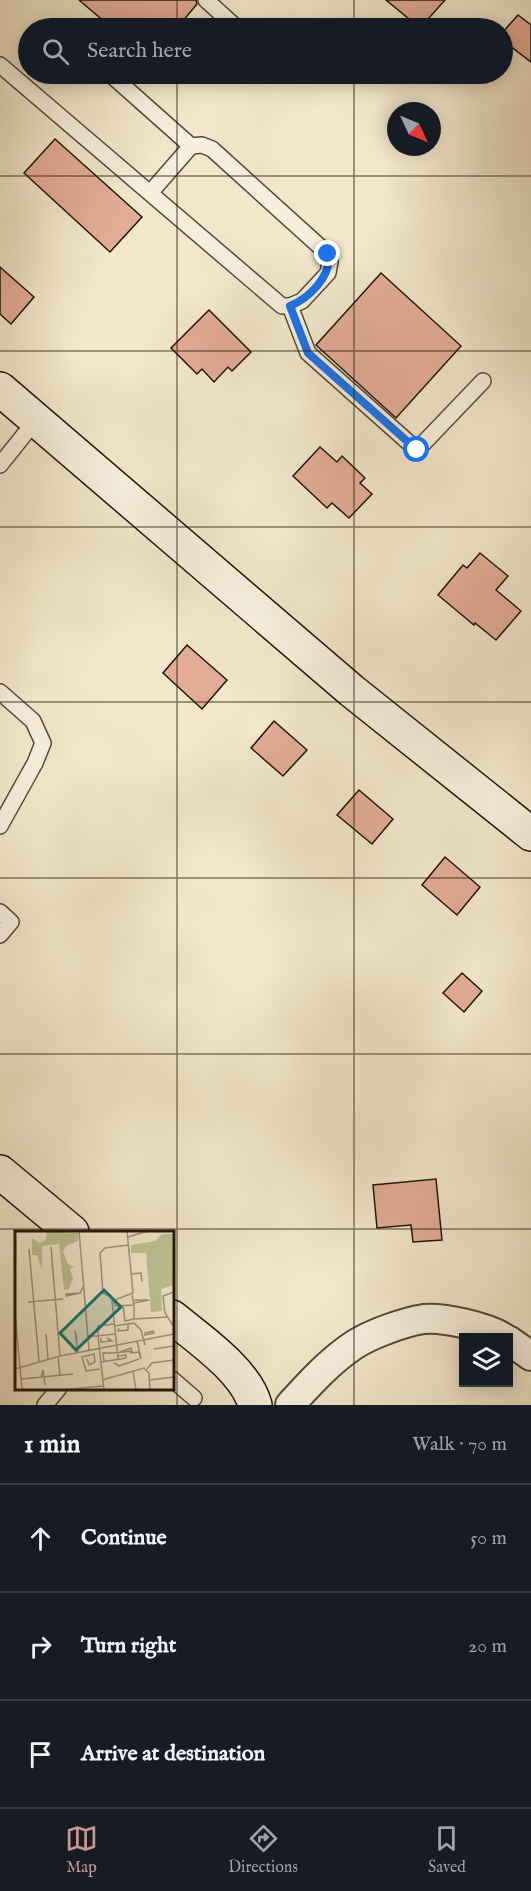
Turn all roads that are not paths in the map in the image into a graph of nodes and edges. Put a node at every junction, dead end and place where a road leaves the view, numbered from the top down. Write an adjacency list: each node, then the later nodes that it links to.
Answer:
1 (206, 0): 2 (lane)
2 (226, 18)
3 (0, 65): 4 (lane)
4 (18, 80)
5 (22, 84): 8 (lane)
6 (121, 84): 7 (lane)
7 (191, 146): 8 (lane); 9 (lane)
8 (150, 193): 9 (lane)
9 (290, 306): 10 (lane)
10 (483, 381)
11 (0, 389): 12 (street)
12 (36, 420): 13 (lane); 16 (street)
13 (0, 465)
14 (0, 693): 15 (lane)
15 (0, 826)
16 (531, 834)
17 (0, 912): 18 (lane)
18 (0, 935)
19 (0, 1172): 20 (street)
20 (70, 1231)
21 (174, 1319): 29 (street)
22 (490, 1333): 30 (street)
23 (513, 1343): 24 (street)
24 (531, 1356)
25 (174, 1381): 27 (lane)
26 (58, 1390): 28 (lane)
27 (195, 1398)
28 (45, 1405)
29 (255, 1405)
30 (291, 1405)

